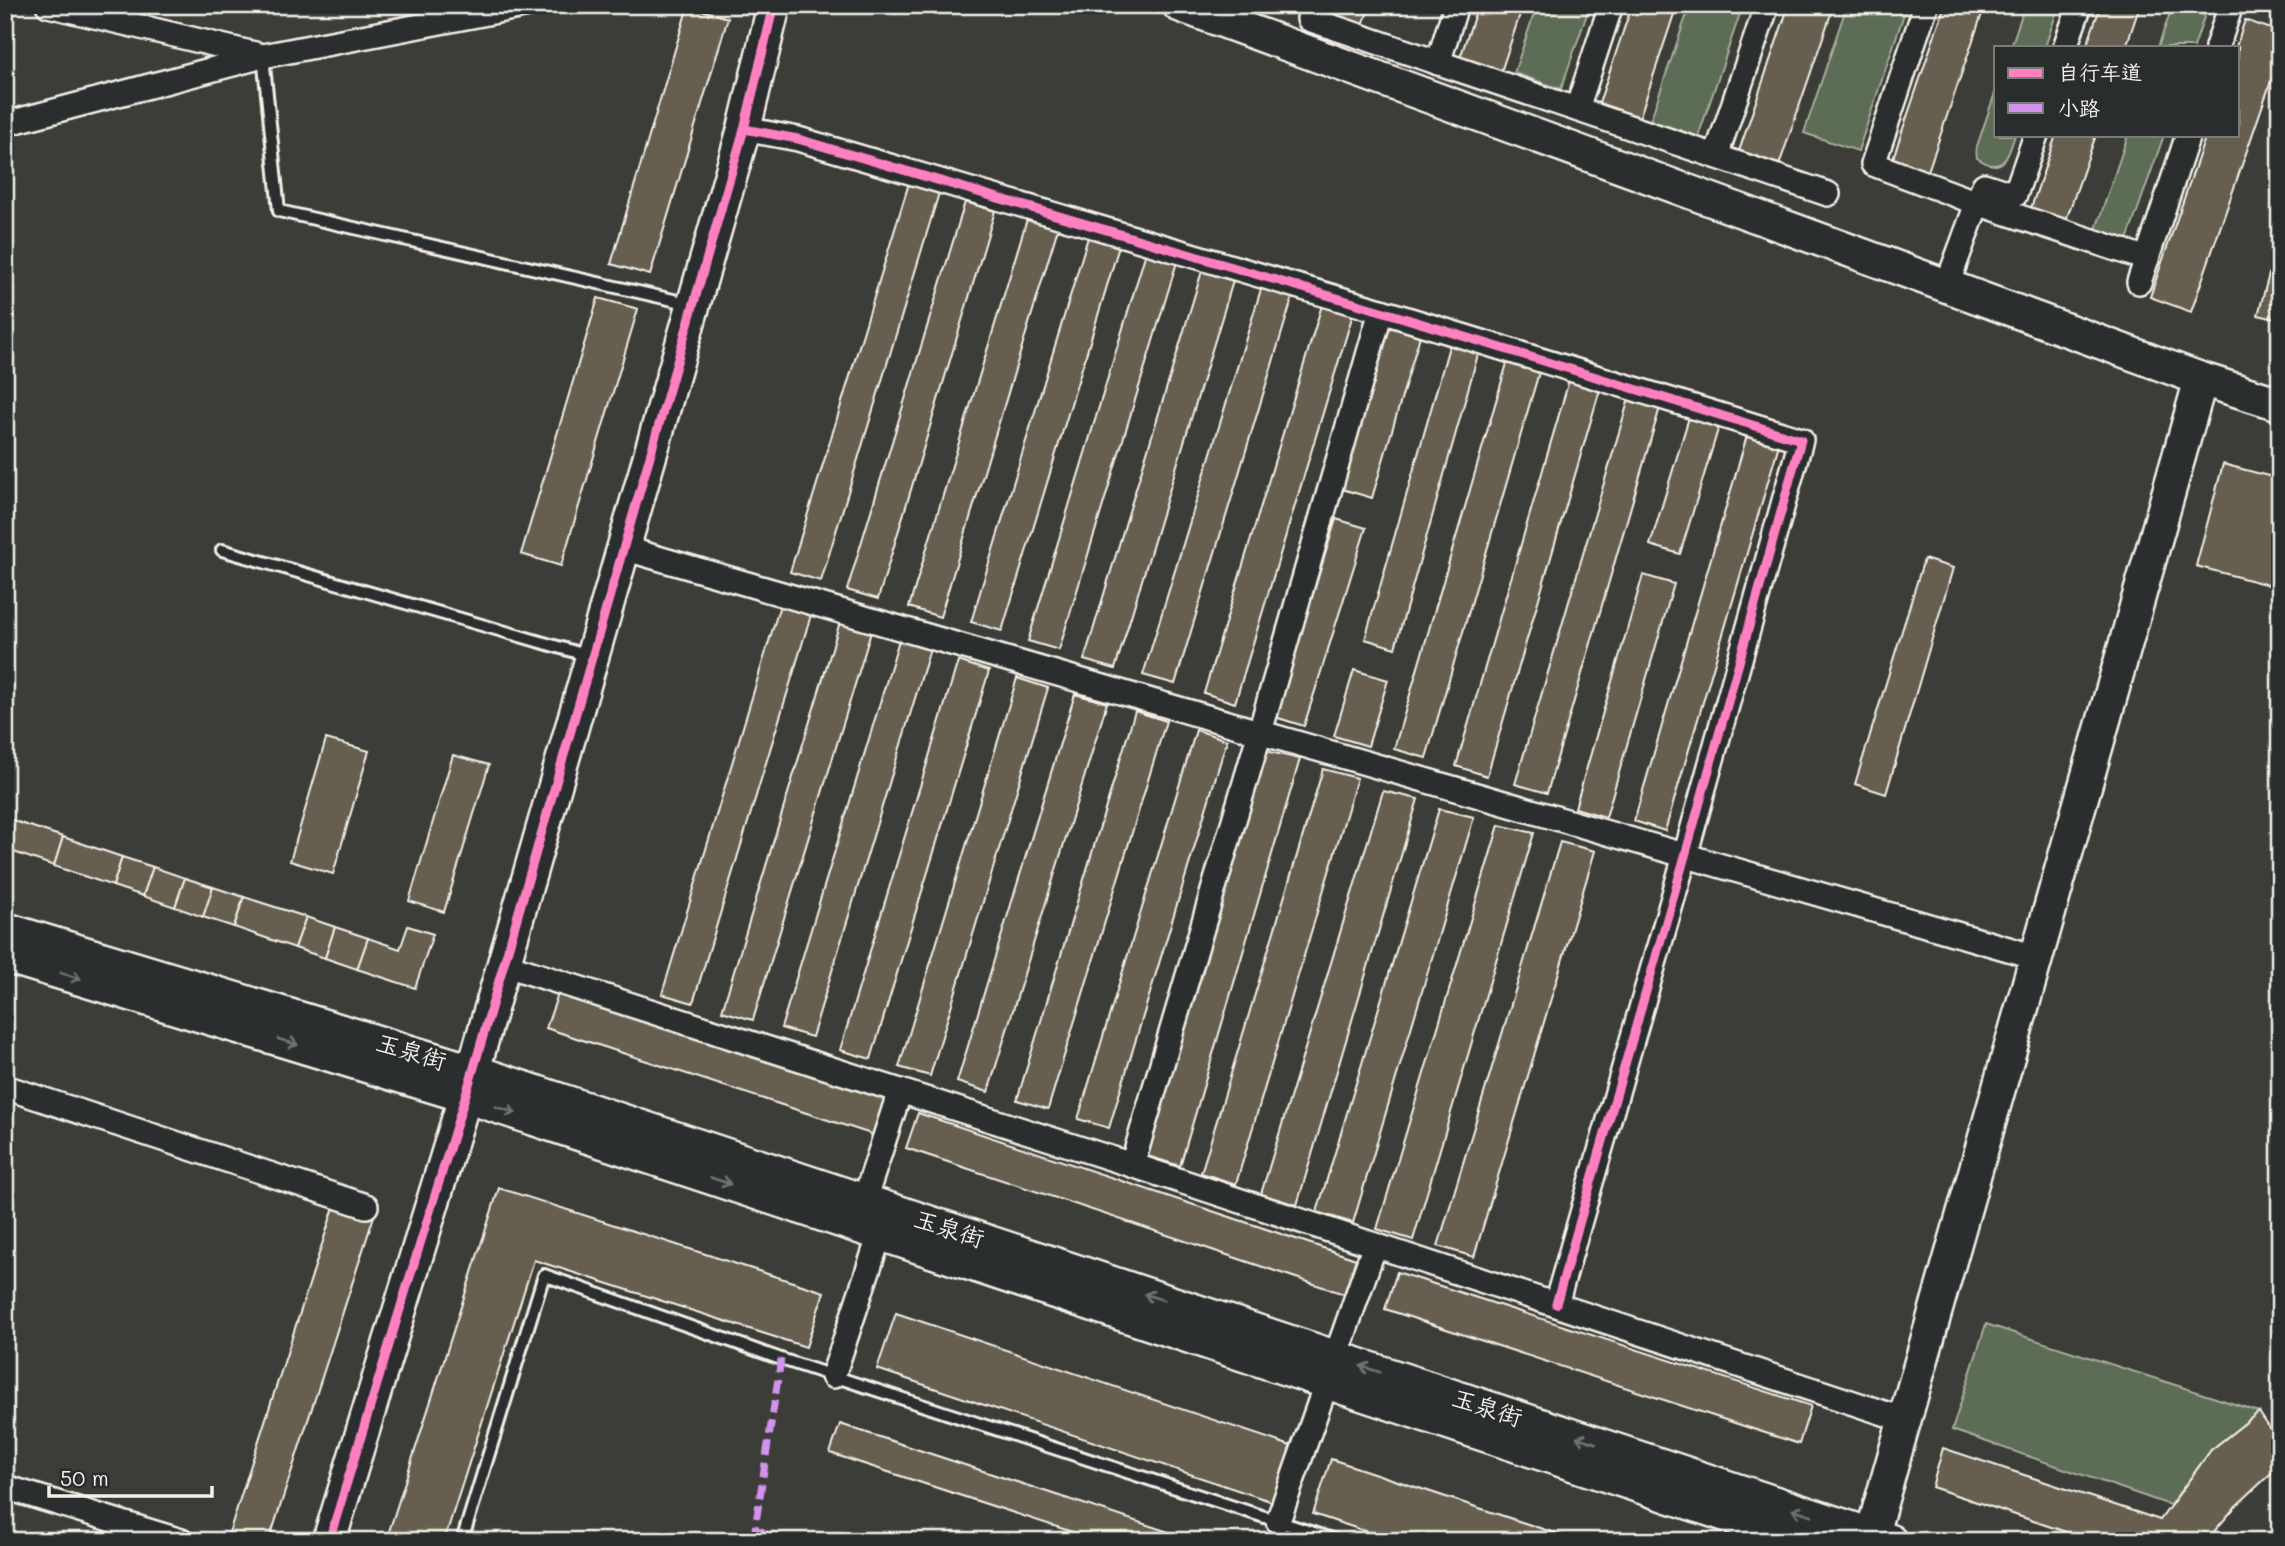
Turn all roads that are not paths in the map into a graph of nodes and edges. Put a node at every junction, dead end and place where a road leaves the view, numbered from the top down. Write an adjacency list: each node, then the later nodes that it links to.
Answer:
1 (48, 5): 14 (street)
2 (774, 5): 18 (street)
3 (1179, 5): 26 (street)
4 (1312, 5): 15 (street)
5 (1455, 5): 15 (street)
6 (1611, 5): 16 (street)
7 (1767, 5): 21 (street)
8 (1926, 5): 23 (street)
9 (2080, 5): 12 (street)
10 (2231, 5): 13 (street)
11 (526, 6): 14 (street)
12 (2065, 46)
13 (2217, 46)
14 (263, 56): 17 (street); 27 (lane)
15 (1438, 63): 16 (street)
16 (1577, 109): 21 (street)
17 (5, 124)
18 (744, 129): 27 (street); 28 (street)
19 (2036, 136): 23 (street)
20 (2188, 136): 24 (street)
21 (1716, 156): 22 (street)
22 (1828, 194)
23 (1977, 203): 24 (street); 26 (street)
24 (2147, 259): 25 (street)
25 (2139, 282)
26 (1947, 285): 29 (street)
27 (694, 304): 31 (street)
28 (1381, 311): 34 (street); 35 (street)
29 (2201, 379): 30 (street); 38 (street)
30 (2280, 404)
31 (624, 548): 33 (street); 34 (street)
32 (222, 551): 33 (lane)
33 (592, 656): 39 (street)
34 (1260, 732): 35 (street); 43 (street)
35 (1685, 856): 38 (street); 47 (street)
36 (5, 929): 40 (street, 玉泉街)
37 (5, 956): 40 (street, 玉泉街, one-way to 40)
38 (2036, 957): 50 (street)
39 (503, 964): 40 (street); 42 (street)
40 (469, 1084): 45 (street, 玉泉街); 55 (street)
41 (5, 1087): 44 (street)
42 (900, 1091): 43 (street); 45 (street)
43 (1132, 1166): 46 (street)
44 (366, 1206)
45 (877, 1214): 48 (street, 玉泉街); 49 (street)
46 (1376, 1245): 47 (street); 48 (street)
47 (1556, 1304): 50 (street)
48 (1331, 1370): 52 (street); 53 (street, 玉泉街, one-way to 48); 58 (street, 玉泉街)
49 (833, 1376): 52 (lane); 56 (lane)
50 (1905, 1420): 53 (street)
51 (5, 1487): 54 (street)
52 (1278, 1521): 57 (lane)
53 (1877, 1539)
54 (181, 1541)
55 (329, 1541)
56 (461, 1541)
57 (1338, 1541)
58 (1804, 1541)

